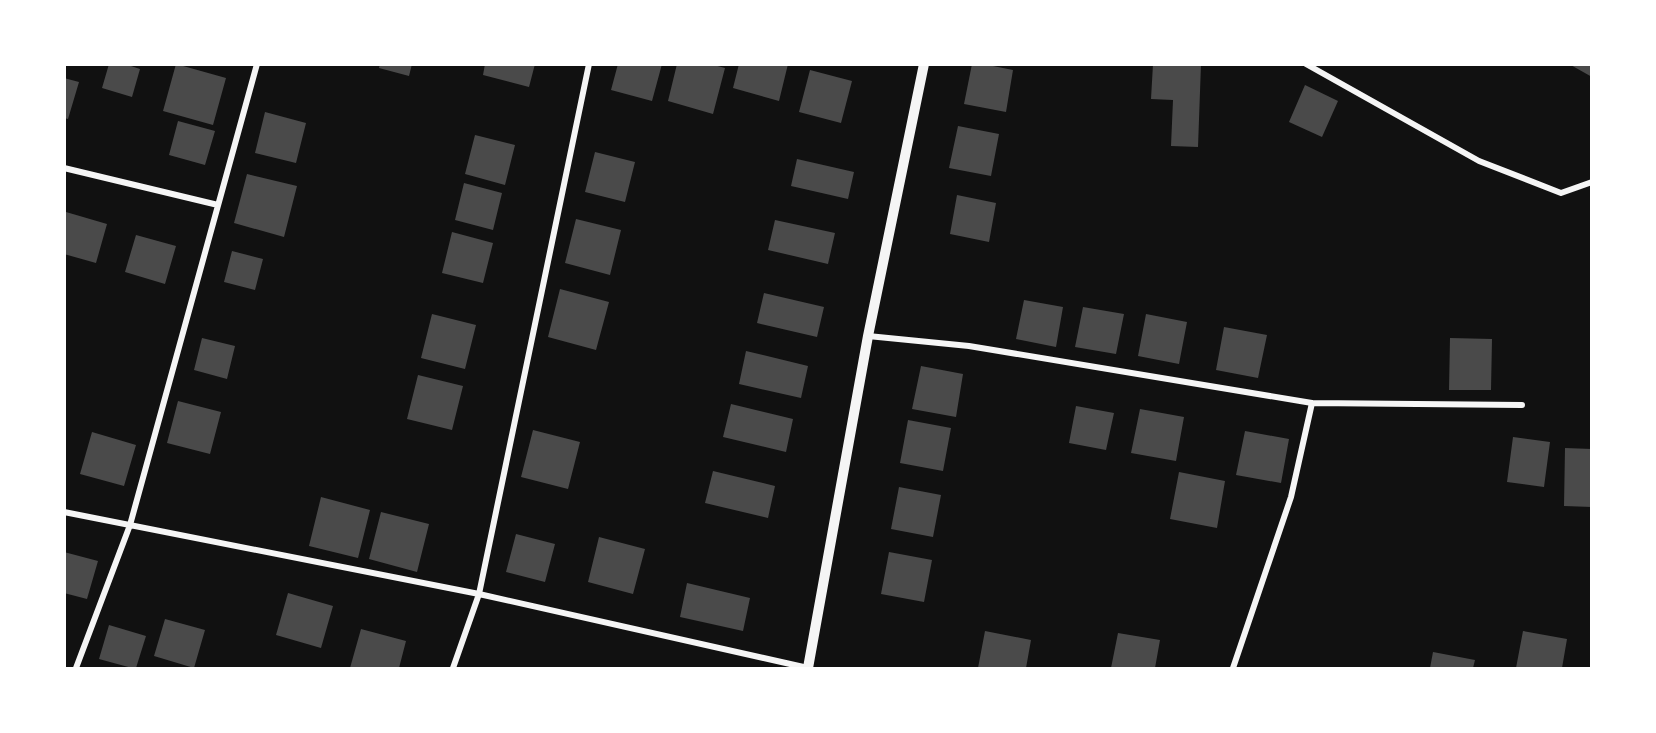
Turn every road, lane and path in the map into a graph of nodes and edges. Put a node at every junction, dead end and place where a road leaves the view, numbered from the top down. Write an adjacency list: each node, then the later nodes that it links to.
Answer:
1 (257, 64): 7 (street)
2 (589, 64): 13 (street)
3 (924, 64): 8 (street)
4 (1306, 64): 6 (street)
5 (64, 168): 7 (street)
6 (1592, 182)
7 (218, 205): 12 (street)
8 (868, 336): 9 (street); 14 (street)
9 (1312, 403): 10 (street); 17 (street)
10 (1522, 405)
11 (64, 512): 12 (street)
12 (130, 525): 13 (street); 15 (street)
13 (479, 594): 14 (street); 16 (street)
14 (808, 668)
15 (76, 669)
16 (453, 669)
17 (1233, 669)

